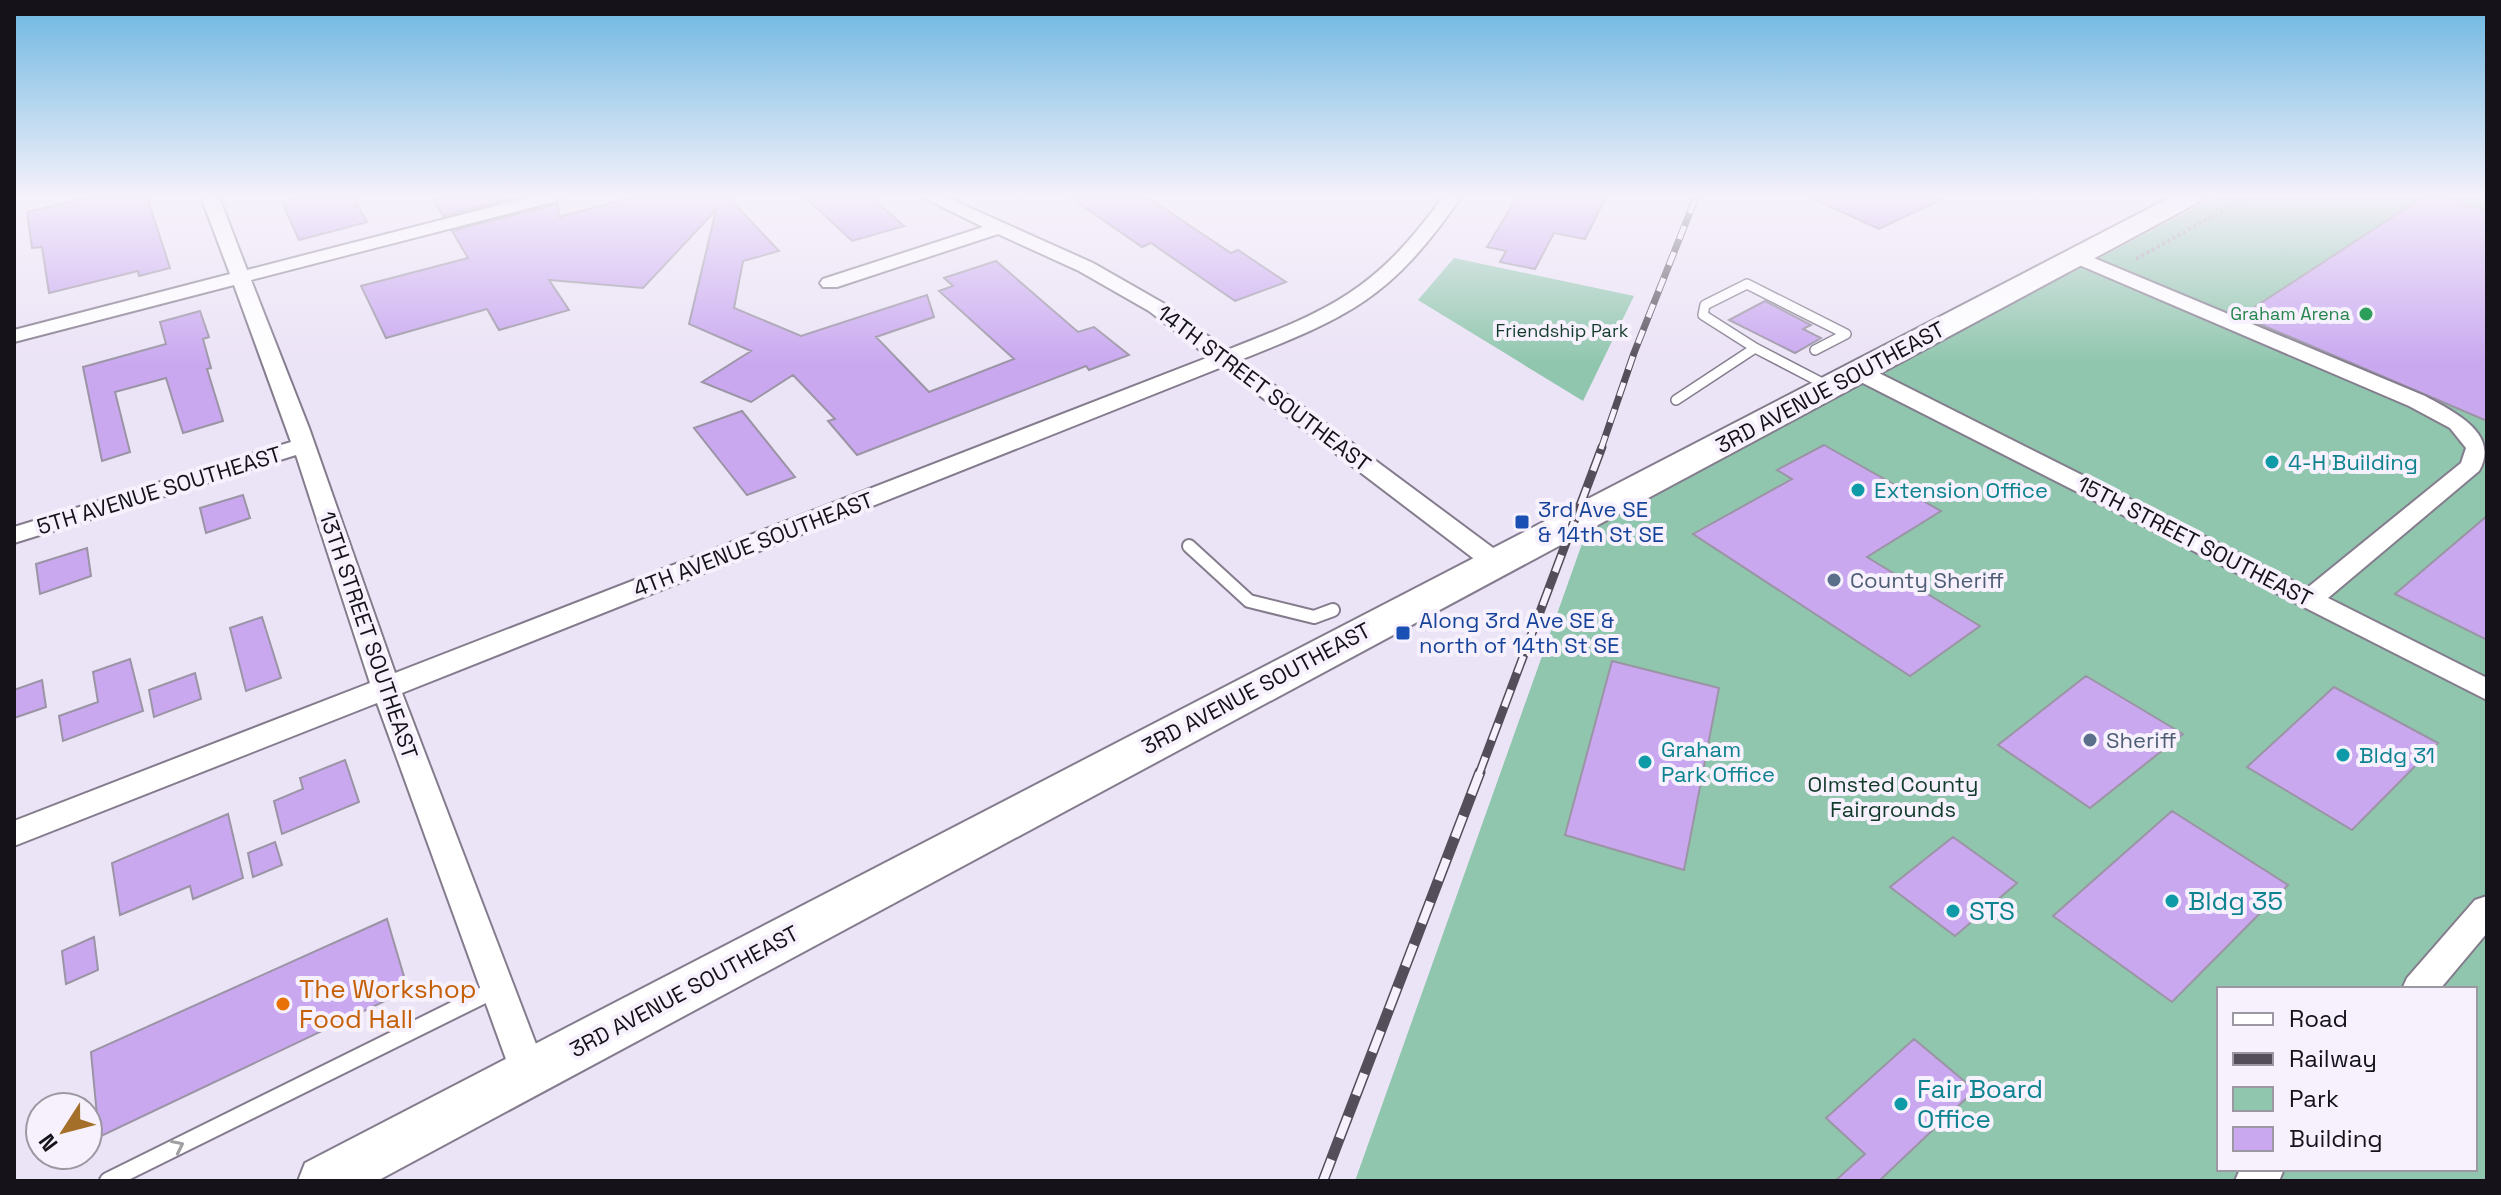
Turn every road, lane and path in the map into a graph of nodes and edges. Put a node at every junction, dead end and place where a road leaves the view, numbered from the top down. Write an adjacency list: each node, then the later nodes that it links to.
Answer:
1 (231, 253): 10 (street, 13TH STREET SOUTHEAST)
2 (337, 253): 10 (street)
3 (922, 253): 11 (street)
4 (1054, 253): 15 (street, 14TH STREET SOUTHEAST)
5 (1412, 253): 15 (street, 4TH AVENUE SOUTHEAST)
6 (2085, 253): 8 (main road, 3RD AVENUE SOUTHEAST)
7 (2147, 253): 9 (path)
8 (2077, 257): 9 (street); 16 (main road, 3RD AVENUE SOUTHEAST)
9 (2113, 272): 22 (street)
10 (240, 278): 12 (street); 18 (street, 13TH STREET SOUTHEAST)
11 (830, 283)
12 (14, 336)
13 (1755, 348): 14 (lane); 16 (lane); 17 (lane)
14 (1815, 350)
15 (1226, 358): 21 (street, 14TH STREET SOUTHEAST); 24 (street, 4TH AVENUE SOUTHEAST)
16 (1844, 380): 21 (main road, 3RD AVENUE SOUTHEAST); 22 (street, 15TH STREET SOUTHEAST)
17 (1676, 400)
18 (304, 445): 19 (street, 5TH AVENUE SOUTHEAST); 24 (street, 13TH STREET SOUTHEAST)
19 (14, 535)
20 (1189, 546): 23 (lane)
21 (1495, 562): 30 (main road, 3RD AVENUE SOUTHEAST)
22 (2310, 599): 25 (street, 15TH STREET SOUTHEAST)
23 (1333, 610)
24 (386, 688): 26 (street, 4TH AVENUE SOUTHEAST); 29 (street, 13TH STREET SOUTHEAST)
25 (2487, 690)
26 (14, 834)
27 (2486, 914): 28 (street)
28 (2421, 987)
29 (497, 988): 30 (street, 13TH STREET SOUTHEAST); 31 (lane, one-way to 29)
30 (529, 1073): 32 (main road, 3RD AVENUE SOUTHEAST)
31 (108, 1181)
32 (324, 1181)

